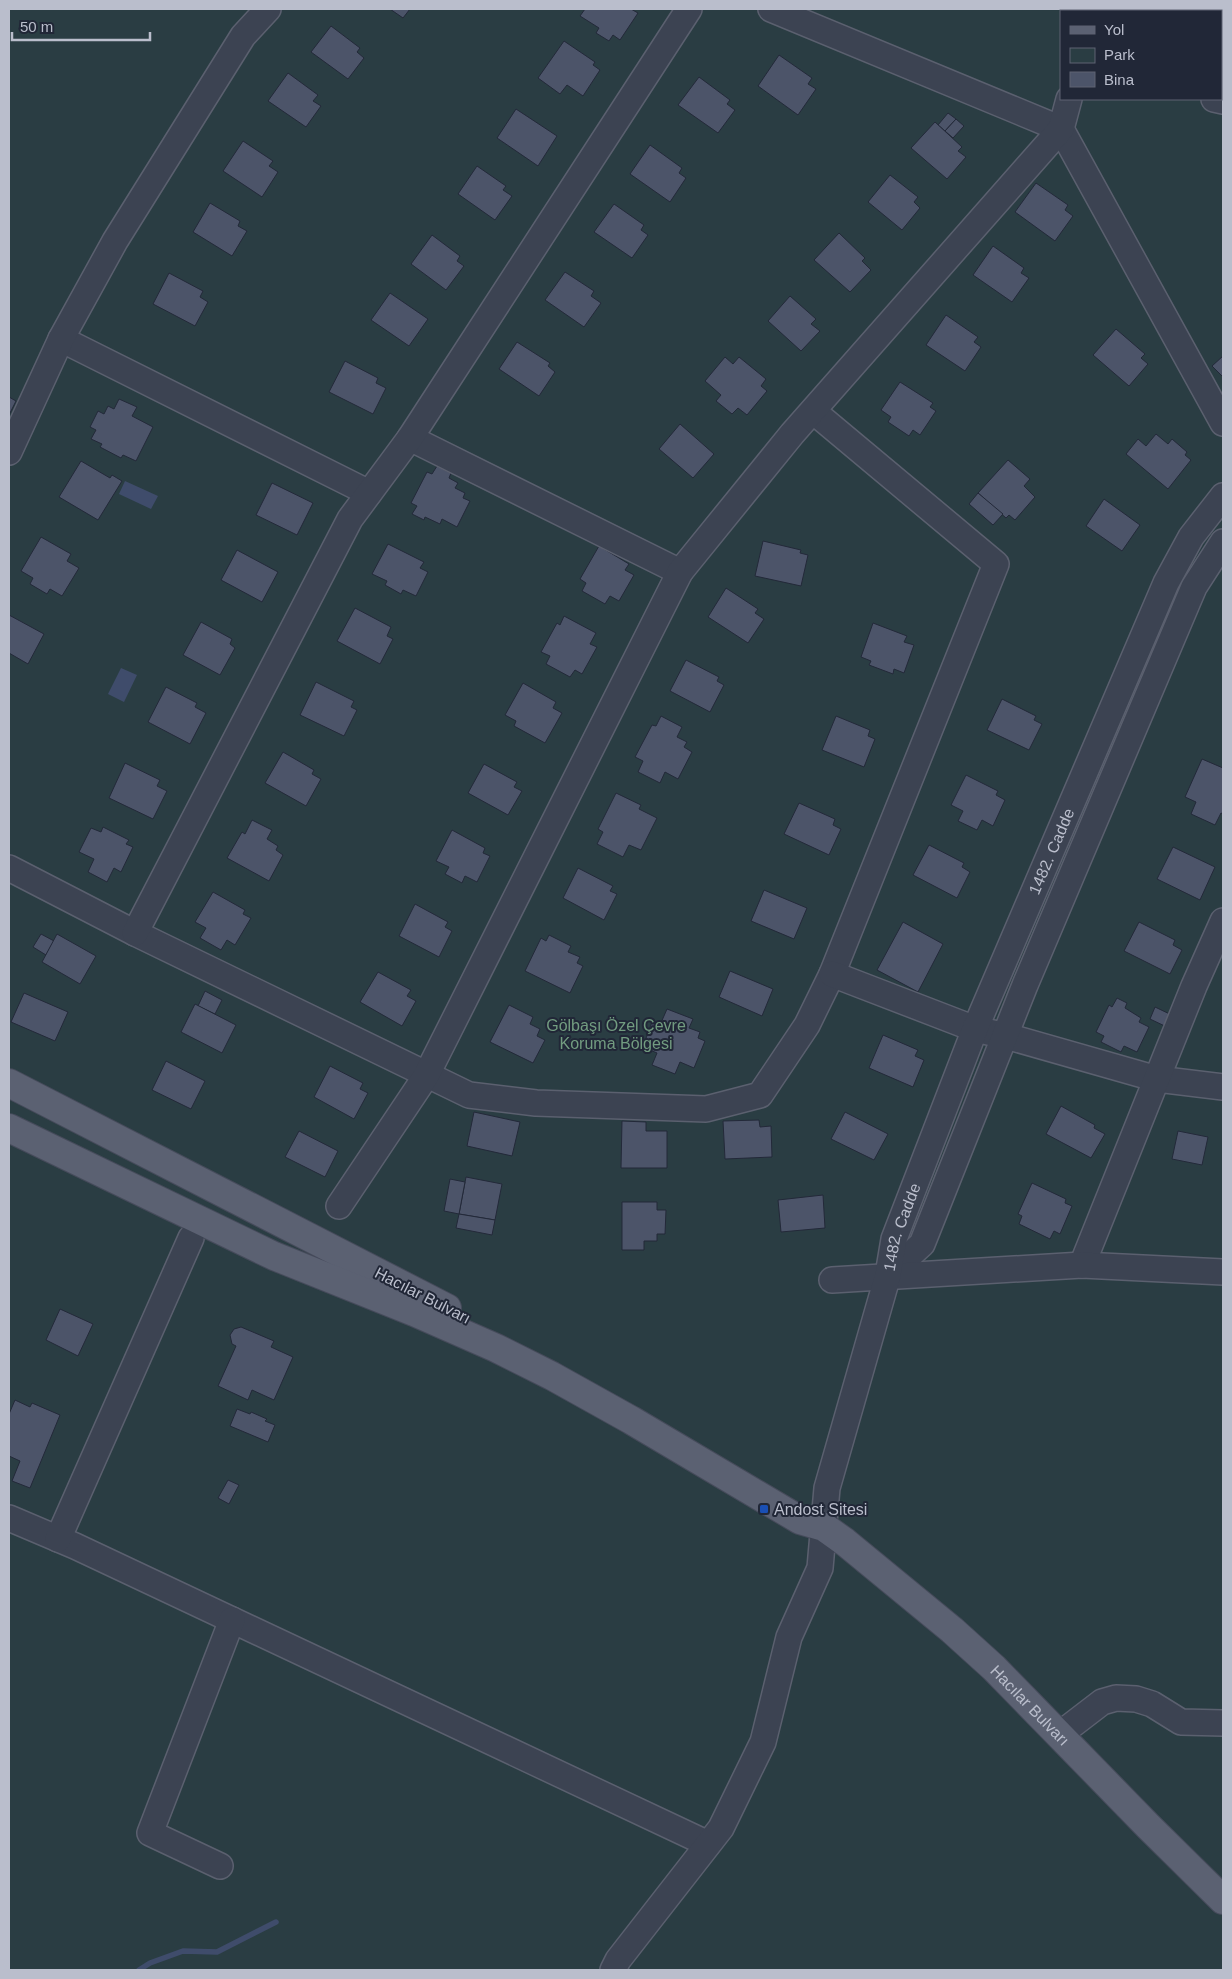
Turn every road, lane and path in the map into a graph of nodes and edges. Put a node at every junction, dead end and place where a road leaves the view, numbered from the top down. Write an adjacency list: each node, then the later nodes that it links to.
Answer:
1 (268, 9): 6 (street)
2 (689, 9): 9 (street)
3 (772, 9): 5 (street)
4 (1069, 100): 5 (street)
5 (1061, 129): 7 (street); 8 (street)
6 (61, 339): 10 (street); 11 (street)
7 (814, 410): 14 (street); 18 (street)
8 (1223, 423)
9 (410, 438): 11 (street); 14 (street)
10 (9, 452)
11 (369, 493): 17 (street)
12 (1223, 496): 19 (street, 1482. Cadde)
13 (1223, 542): 20 (street, 1482. Cadde)
14 (680, 572): 21 (street)
15 (9, 868): 17 (street)
16 (1223, 921): 22 (street)
17 (134, 933): 21 (street)
18 (832, 974): 19 (street); 21 (street)
19 (974, 1029): 20 (street); 30 (street, 1482. Cadde)
20 (1006, 1036): 22 (street); 30 (street, 1482. Cadde)
21 (426, 1076): 26 (street)
22 (1157, 1079): 24 (street); 28 (street)
23 (9, 1082): 33 (main road, Hacılar Bulvarı)
24 (1223, 1087)
25 (9, 1128): 33 (main road, Hacılar Bulvarı)
26 (339, 1206)
27 (190, 1238): 34 (street)
28 (1082, 1265): 29 (street); 30 (street)
29 (1223, 1272)
30 (888, 1276): 31 (street); 33 (street)
31 (832, 1280)
32 (9, 1518): 34 (street)
33 (824, 1527): 37 (main road, Hacılar Bulvarı); 38 (street)
34 (58, 1539): 35 (street)
35 (232, 1620): 38 (street); 39 (street)
36 (1223, 1723): 37 (street)
37 (1059, 1735): 40 (main road, Hacılar Bulvarı)
38 (708, 1844): 41 (street)
39 (220, 1866)
40 (1223, 1900)
41 (613, 1970)

